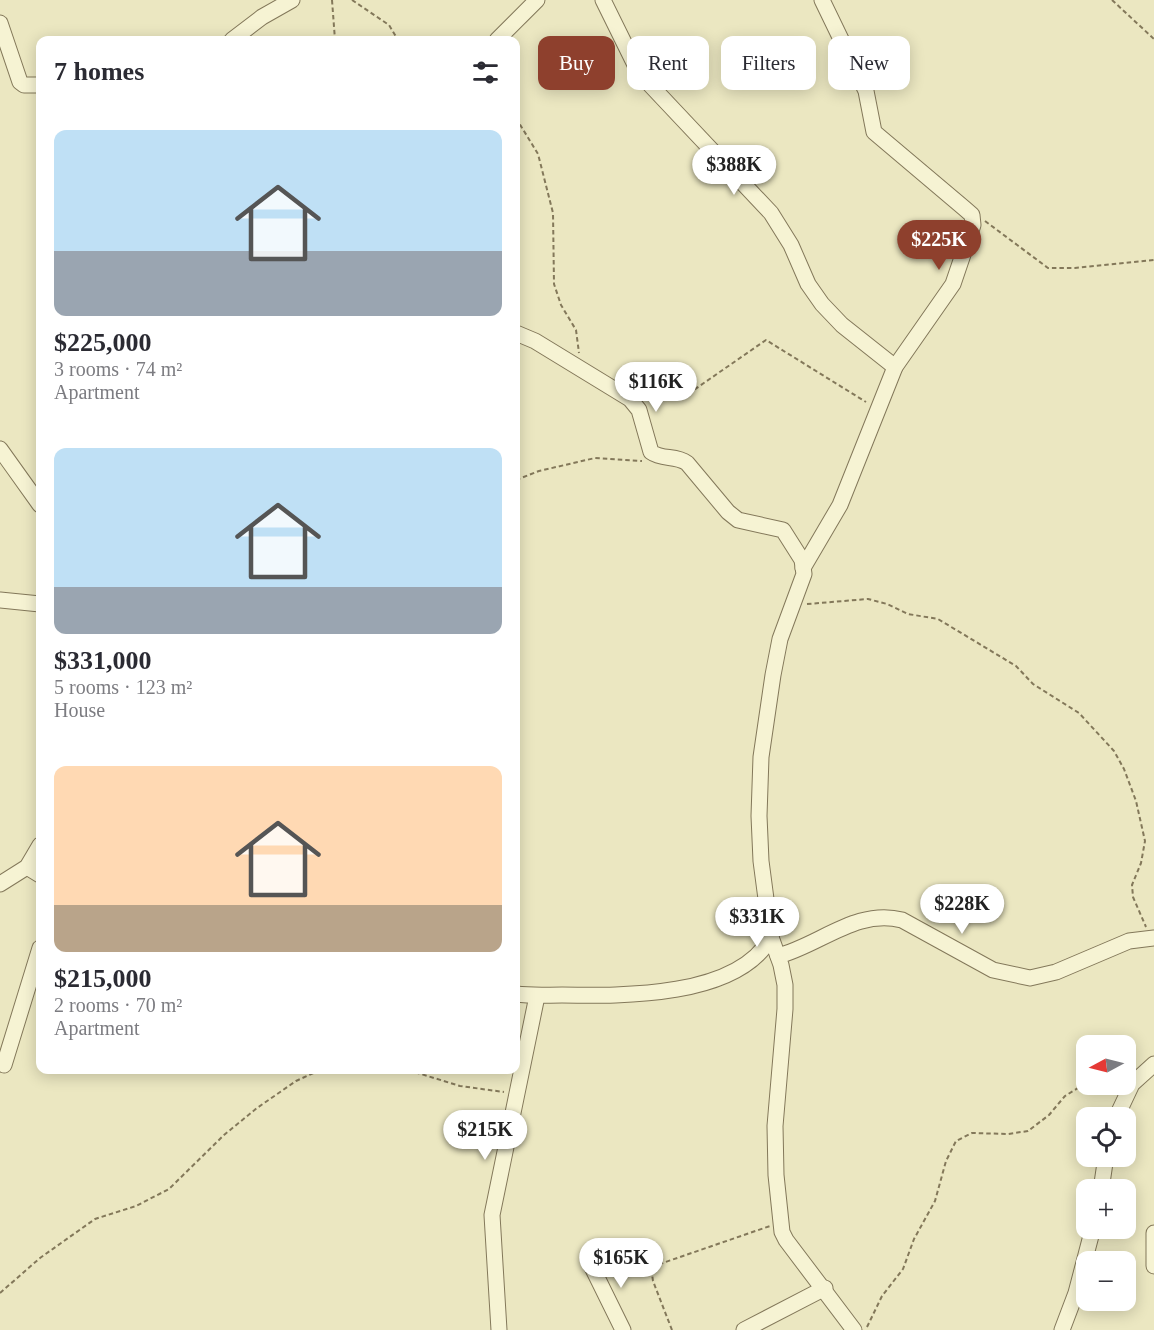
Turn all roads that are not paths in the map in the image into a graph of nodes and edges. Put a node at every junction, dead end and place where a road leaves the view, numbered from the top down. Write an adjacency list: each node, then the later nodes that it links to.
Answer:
1 (262, 0): 6 (street)
2 (291, 0): 6 (street)
3 (603, 0): 12 (street)
4 (822, 0): 12 (street)
5 (530, 1): 9 (street)
6 (262, 17): 8 (street)
7 (0, 22): 10 (street)
8 (237, 36)
9 (500, 36)
10 (36, 85)
11 (520, 335): 15 (street)
12 (895, 367): 15 (street)
13 (0, 449): 14 (street)
14 (36, 499)
15 (803, 568): 22 (street)
16 (0, 600): 17 (street)
17 (36, 604)
18 (36, 852): 19 (street)
19 (27, 867): 20 (street); 21 (street)
20 (36, 873)
21 (0, 884)
22 (771, 937): 24 (street); 27 (street)
23 (1152, 937): 24 (street)
24 (778, 957): 37 (street)
25 (36, 961): 29 (street)
26 (520, 994): 27 (street)
27 (537, 996): 30 (street)
28 (1154, 1064): 32 (street)
29 (4, 1065)
30 (520, 1072)
31 (519, 1074): 38 (street)
32 (1121, 1107)
33 (1154, 1233): 36 (street)
34 (1090, 1239): 42 (street)
35 (590, 1263): 39 (street)
36 (1154, 1266)
37 (825, 1288): 40 (street); 41 (street)
38 (500, 1330)
39 (623, 1330)
40 (744, 1330)
41 (854, 1330)
42 (1062, 1330)

